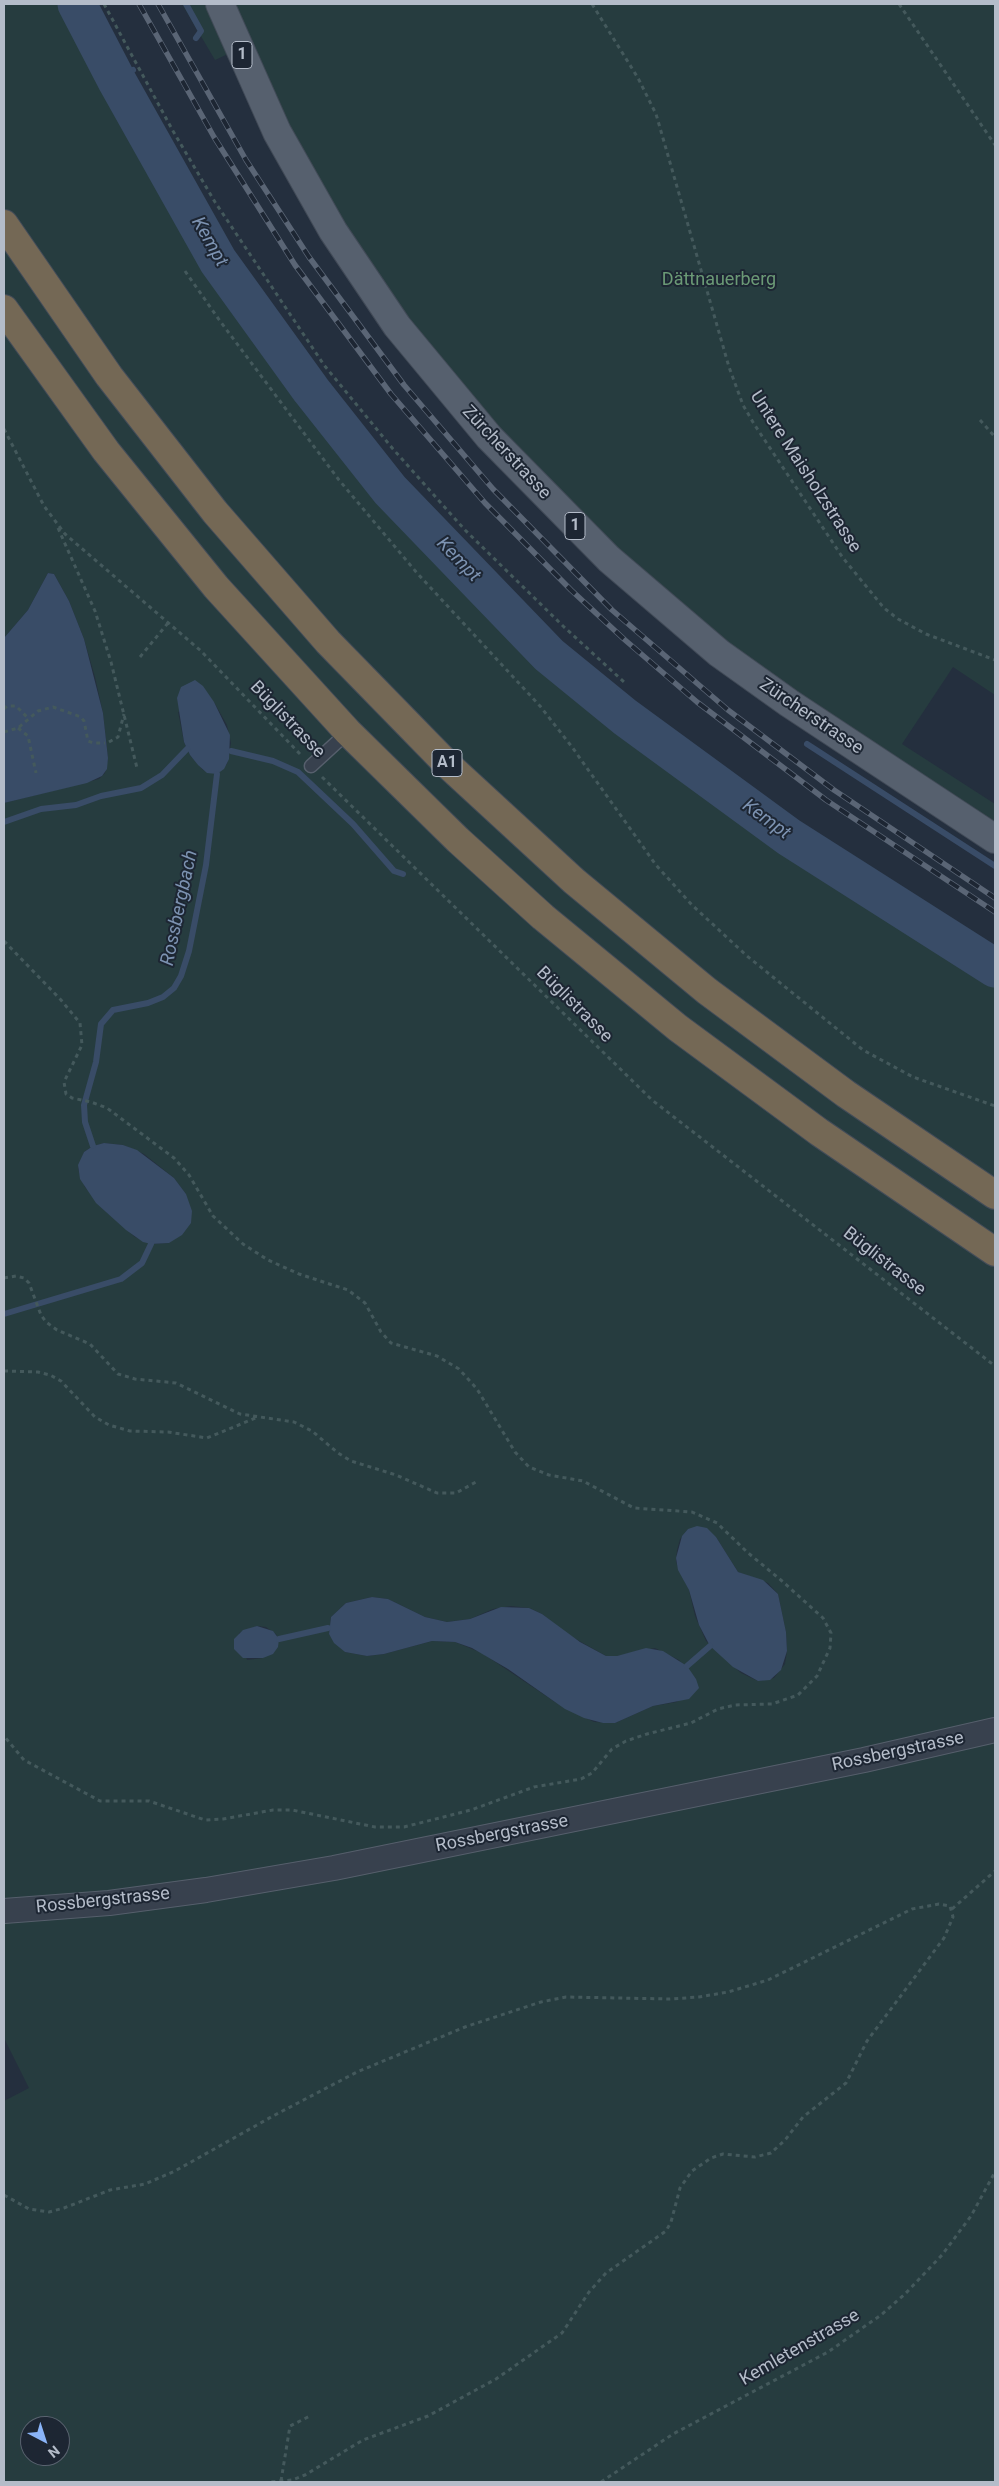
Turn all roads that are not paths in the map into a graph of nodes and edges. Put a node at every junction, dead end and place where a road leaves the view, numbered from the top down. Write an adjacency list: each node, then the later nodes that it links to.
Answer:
1 (220, 4): 6 (main road, Zürcherstrasse / 1)
2 (4, 224): 7 (highway, A1)
3 (4, 309): 4 (highway)
4 (348, 732): 5 (lane); 8 (highway)
5 (312, 766)
6 (995, 839)
7 (995, 1195)
8 (995, 1252)
9 (995, 1730): 10 (street, Rossbergstrasse)
10 (4, 1911)

